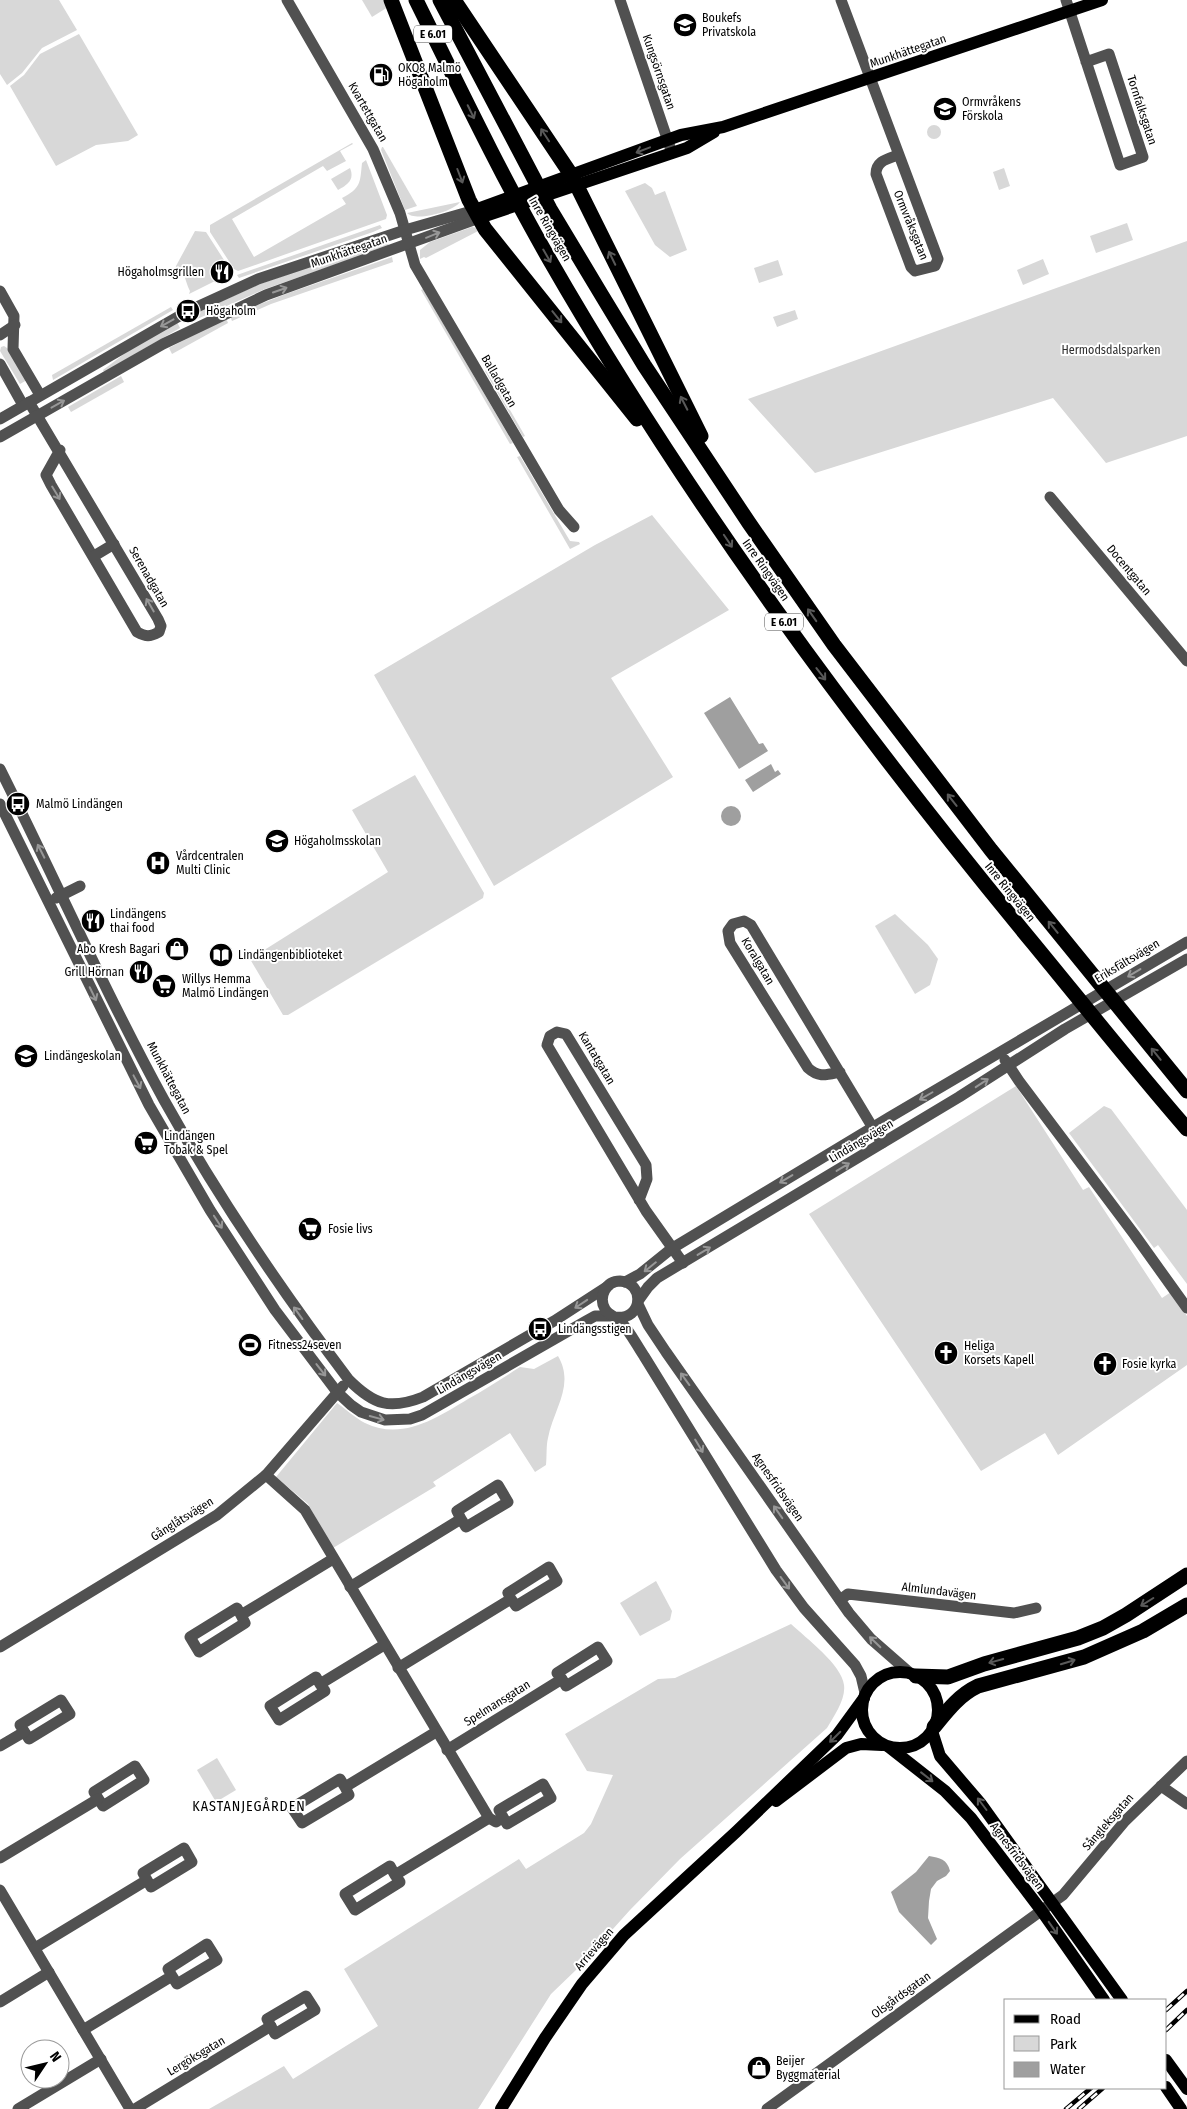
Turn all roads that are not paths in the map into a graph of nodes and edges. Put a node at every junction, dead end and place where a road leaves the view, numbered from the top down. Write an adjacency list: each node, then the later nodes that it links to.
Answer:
1 (287, 0): 18 (street, Kvartettgatan)
2 (391, 0): 17 (highway, one-way to 17)
3 (416, 0): 33 (highway, Inre Ringvägen / E 6.01, one-way to 33)
4 (440, 0): 34 (highway, Inre Ringvägen / E 6.01)
5 (454, 0): 16 (highway, one-way to 5)
6 (620, 0): 13 (street, Kungsörnsgatan)
7 (841, 0): 11 (street, Ormvråksgatan)
8 (1102, 0): 9 (main road, Munkhättegatan)
9 (1067, 5): 10 (street, Tornfalksgatan); 11 (main road, Munkhättegatan)
10 (1086, 62): 10 (street, Tornfalksgatan)
11 (869, 78): 12 (main road, Munkhättegatan); 15 (street, Ormvråksgatan)
12 (723, 127): 13 (main road, Munkhättegatan); 14 (main road, Munkhättegatan)
13 (668, 140): 14 (street, Kungsörnsgatan); 16 (main road, Munkhättegatan, one-way to 16)
14 (672, 153): 16 (main road, Munkhättegatan)
15 (898, 155): 15 (street, Ormvråksgatan)
16 (574, 180): 17 (main road, Munkhättegatan); 34 (highway, one-way to 16)
17 (477, 214): 18 (street, Munkhättegatan); 19 (street, Munkhättegatan, one-way to 17); 33 (highway, one-way to 33)
18 (405, 230): 19 (street, Kvartettgatan); 26 (street, Munkhättegatan, one-way to 26)
19 (410, 244): 28 (street, Munkhättegatan, one-way to 19); 35 (street, Balladgatan)
20 (0, 291): 21 (street)
21 (15, 326): 22 (street); 24 (street)
22 (0, 335)
23 (0, 339): 24 (street)
24 (13, 349): 26 (street)
25 (0, 364): 27 (street, Serenadgatan)
26 (40, 395): 27 (street, Munkhättegatan)
27 (26, 403): 28 (street, Serenadgatan); 29 (street, Munkhättegatan)
28 (38, 415): 30 (street, Munkhättegatan); 31 (street, Serenadgatan)
29 (0, 419)
30 (0, 437)
31 (60, 450): 36 (street, Serenadgatan); 37 (street, Serenadgatan, one-way to 37)
32 (1050, 496): 38 (street, Docentgatan)
33 (715, 522): 51 (highway, Inre Ringvägen / E 6.01, one-way to 51)
34 (749, 523): 50 (highway, Inre Ringvägen / E 6.01, one-way to 34)
35 (574, 526)
36 (114, 544): 37 (street, Serenadgatan); 37 (street, Serenadgatan, one-way to 36)
37 (94, 556)
38 (1187, 661)
39 (0, 769): 42 (street, Munkhättegatan, one-way to 39)
40 (0, 804): 43 (street)
41 (80, 886): 42 (street)
42 (62, 895): 43 (street); 64 (street, Munkhättegatan, one-way to 42)
43 (48, 903): 65 (street, one-way to 65)
44 (1187, 942): 46 (street, Eriksfältsvägen, one-way to 46)
45 (1185, 961): 48 (street, Lindängsvägen)
46 (1093, 997): 47 (street, Lindängsvägen)
47 (1000, 1052): 48 (street); 52 (street, Lindängsvägen, one-way to 52)
48 (1008, 1065): 55 (street, Lindängsvägen, one-way to 48); 62 (street)
49 (840, 1072): 49 (street, Koralgatan); 52 (street, Koralgatan)
50 (1183, 1086)
51 (1160, 1098): 53 (highway, Inre Ringvägen / E 6.01); 54 (highway)
52 (872, 1127): 55 (street, Koralgatan); 57 (street, Lindängsvägen, one-way to 57)
53 (1187, 1129)
54 (1187, 1142)
55 (882, 1143): 58 (street, Lindängsvägen, one-way to 55)
56 (639, 1200): 56 (street, Kantatgatan); 57 (street, Kantatgatan)
57 (671, 1249): 58 (street, Kantatgatan); 59 (street, Lindängsvägen, one-way to 59)
58 (683, 1263): 61 (street, Lindängsvägen)
59 (626, 1282): 60 (street, Lindängsvägen); 61 (street)
60 (608, 1286): 63 (street); 64 (street, Lindängsvägen, one-way to 64)
61 (638, 1302): 63 (street, Lindängsvägen); 73 (street, Agnesfridsvägen, one-way to 61)
62 (1187, 1308)
63 (614, 1317): 65 (street, Lindängsvägen, one-way to 63); 84 (street, one-way to 84)
64 (349, 1380): 65 (street, Gånglåtsvägen)
65 (337, 1392): 66 (street, Gånglåtsvägen)
66 (266, 1475): 68 (street); 79 (street, Gånglåtsvägen)
67 (462, 1519): 70 (street)
68 (333, 1560): 70 (street); 76 (street)
69 (1186, 1576): 81 (highway, one-way to 81)
70 (350, 1587): 78 (street)
71 (1187, 1597): 77 (highway)
72 (511, 1599): 80 (street)
73 (840, 1600): 75 (street, Almlundavägen); 81 (street, Agnesfridsvägen, one-way to 73)
74 (1187, 1605): 77 (highway)
75 (1036, 1608)
76 (241, 1615): 76 (street)
77 (1143, 1630): 85 (highway, one-way to 77)
78 (384, 1645): 80 (street); 83 (street)
79 (0, 1647)
80 (398, 1668): 87 (street)
81 (914, 1675): 84 (main road); 85 (main road)
82 (562, 1679): 90 (street, Spelmansgatan)
83 (320, 1684): 83 (street)
84 (865, 1696): 89 (main road); 98 (main road, Arrievägen, one-way to 98)
85 (933, 1729): 89 (main road); 103 (main road, Agnesfridsvägen, one-way to 85)
86 (24, 1732): 88 (street)
87 (436, 1732): 90 (street); 93 (street)
88 (0, 1746)
89 (886, 1746): 98 (main road, Arrievägen); 104 (main road, Agnesfridsvägen, one-way to 104)
90 (447, 1750): 96 (street)
91 (1187, 1761): 92 (street, Sångleksgatan)
92 (1161, 1786): 95 (street); 103 (street, Sångleksgatan)
93 (344, 1787): 93 (street)
94 (98, 1798): 99 (street)
95 (1187, 1804)
96 (489, 1818): 97 (street); 100 (street)
97 (503, 1818)
98 (736, 1832): 120 (main road, Arrievägen)
99 (0, 1858)
100 (396, 1875): 100 (street)
101 (147, 1880): 105 (street)
102 (0, 1890): 105 (street)
103 (1052, 1902): 104 (street, Olsgårdsgatan); 109 (main road, Agnesfridsvägen)
104 (1041, 1910): 108 (main road, Agnesfridsvägen, one-way to 108); 121 (street, Olsgårdsgatan)
105 (35, 1948): 106 (street)
106 (49, 1972): 110 (street); 112 (street)
107 (172, 1976): 112 (street)
108 (1103, 1999)
109 (1121, 1999)
110 (0, 2002)
111 (271, 2026): 119 (street, Lergöksgatan)
112 (83, 2030): 113 (street)
113 (100, 2059): 117 (street); 118 (street)
114 (1167, 2061): 116 (main road)
115 (1167, 2088): 122 (main road)
116 (1187, 2089)
117 (18, 2109)
118 (130, 2109)
119 (135, 2109)
120 (501, 2109)
121 (768, 2109)
122 (1181, 2109)

